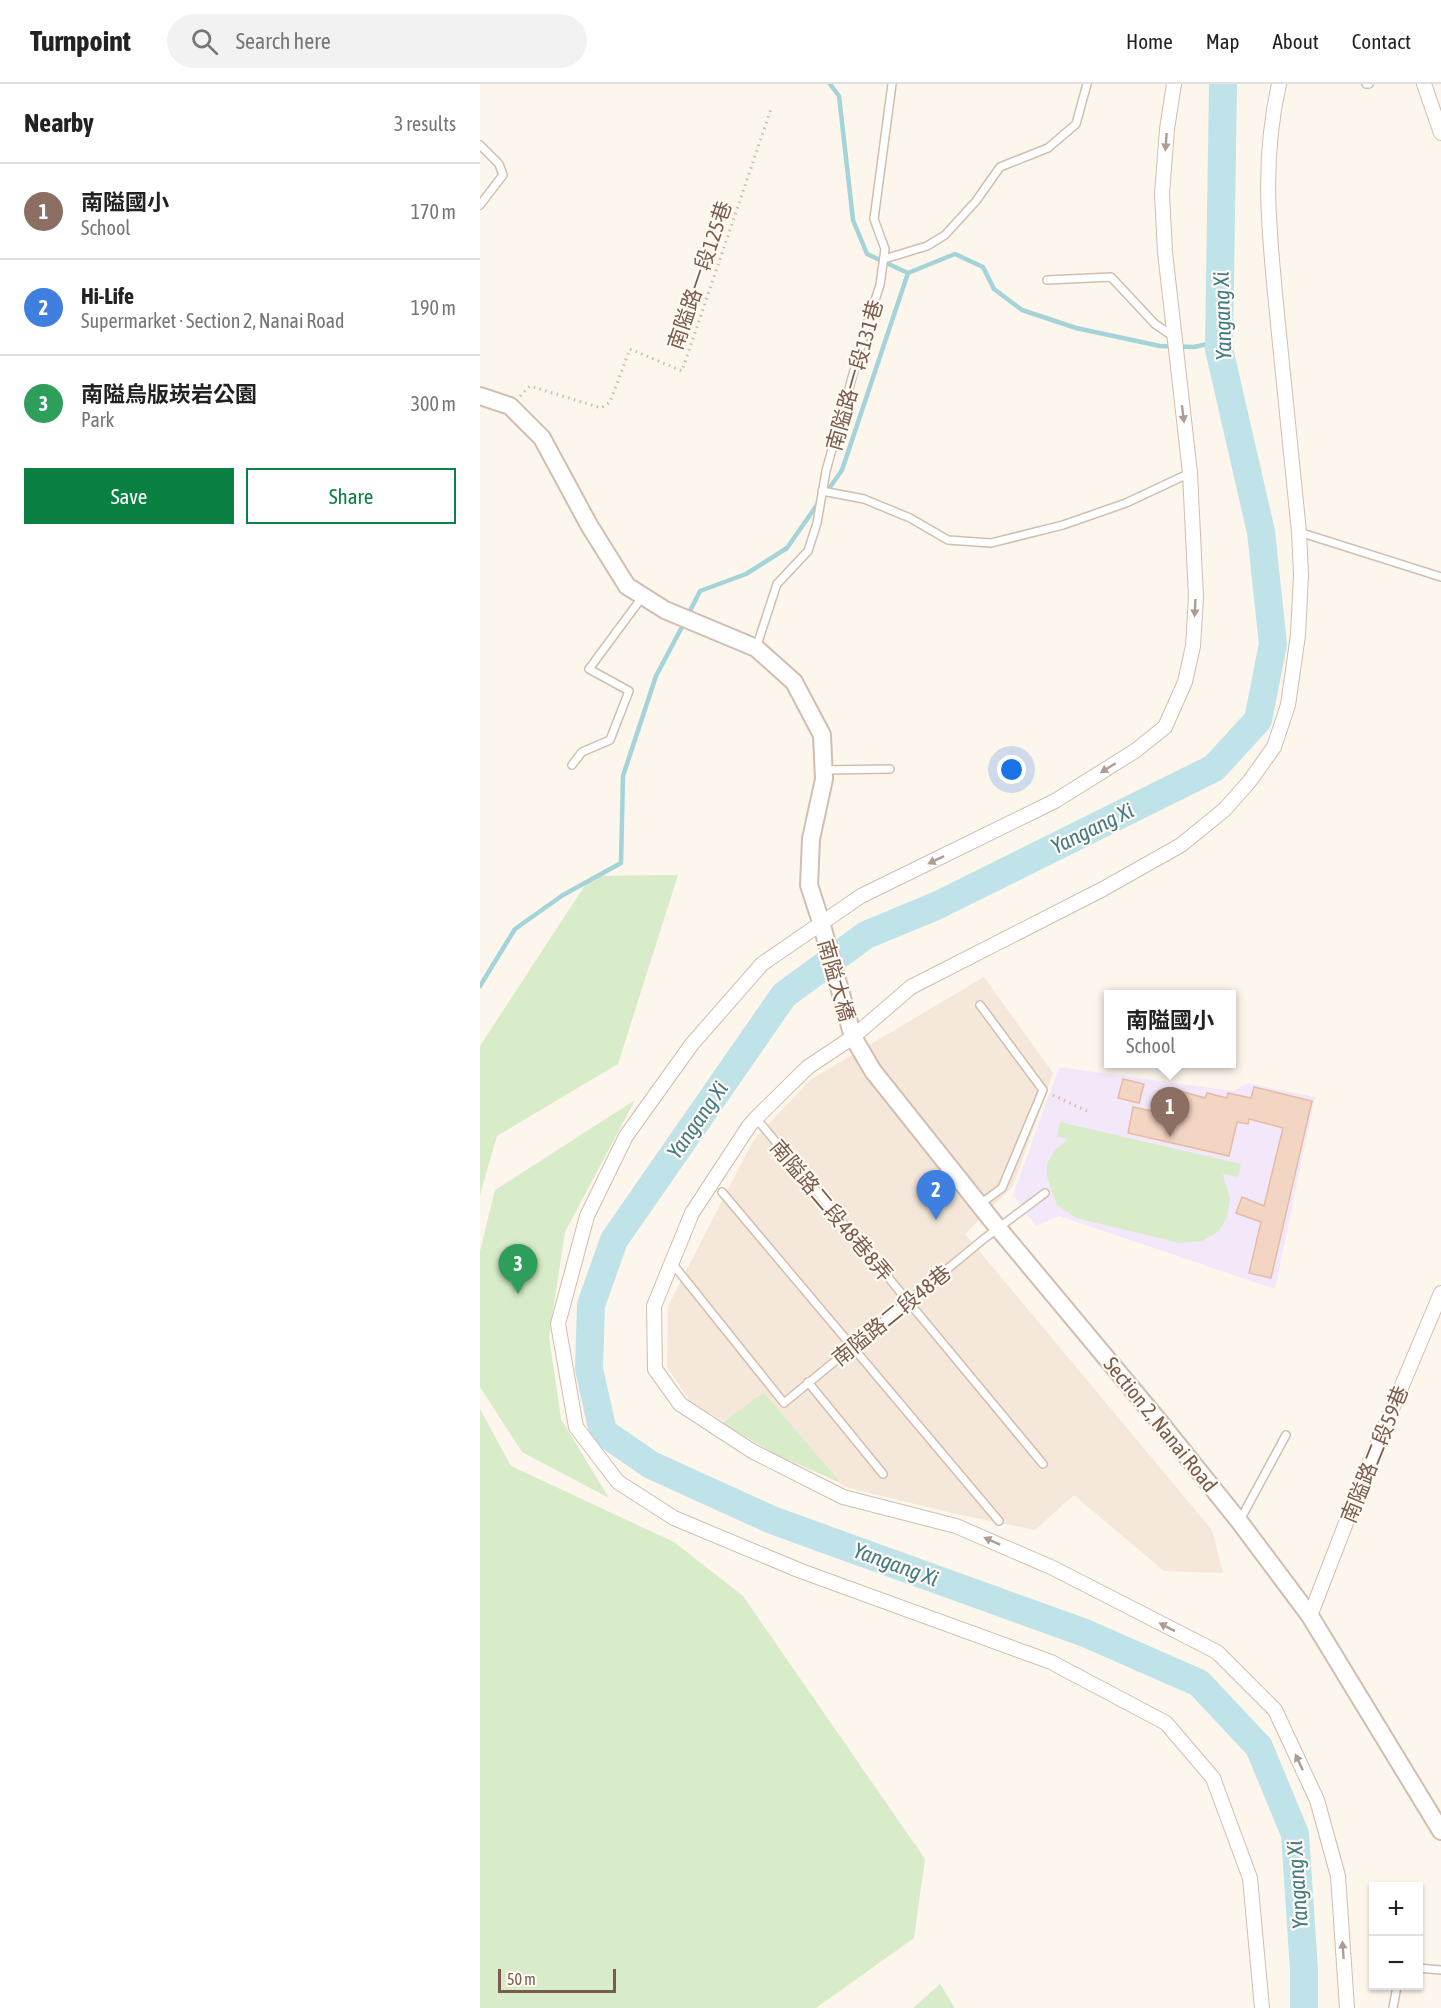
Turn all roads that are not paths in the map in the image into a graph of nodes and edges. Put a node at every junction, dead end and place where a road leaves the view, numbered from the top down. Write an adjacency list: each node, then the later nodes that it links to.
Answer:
1 (892, 84): 10 (lane, 南隘路一段131巷)
2 (1087, 84): 10 (lane)
3 (1174, 84): 12 (street, one-way to 12)
4 (1279, 84): 16 (street)
5 (1424, 84): 6 (street)
6 (1437, 111): 7 (street)
7 (1441, 133)
8 (480, 146): 9 (lane)
9 (480, 205)
10 (884, 259): 15 (lane, 南隘路一段131巷)
11 (1047, 280): 12 (lane)
12 (1174, 337): 14 (street, one-way to 14)
13 (480, 396): 18 (street, 南隘大橋)
14 (1190, 473): 15 (lane); 23 (street, one-way to 23)
15 (822, 491): 19 (lane, 南隘路一段131巷)
16 (1299, 532): 17 (lane); 25 (street)
17 (1441, 577)
18 (643, 596): 19 (street, 南隘大橋); 20 (lane)
19 (756, 648): 22 (street, 南隘大橋)
20 (572, 765)
21 (890, 769): 22 (lane)
22 (824, 770): 23 (street, 南隘大橋)
23 (821, 922): 25 (street, 南隘大橋); 46 (street)
24 (980, 1005): 29 (lane)
25 (853, 1037): 26 (street); 29 (street, Section 2, Nanai Road)
26 (756, 1118): 31 (street); 33 (lane, 南隘路二段48巷8弄)
27 (722, 1192): 34 (lane)
28 (1045, 1193): 30 (lane, 南隘路二段48巷)
29 (980, 1204): 30 (street, Section 2, Nanai Road)
30 (998, 1228): 33 (lane, 南隘路二段48巷); 40 (street, Section 2, Nanai Road)
31 (672, 1262): 35 (lane, 南隘路二段48巷); 47 (street, one-way to 31)
32 (1441, 1293): 41 (street, 南隘路二段59巷)
33 (908, 1302): 34 (lane, 南隘路二段48巷); 37 (lane, 南隘路二段48巷8弄)
34 (852, 1346): 35 (lane, 南隘路二段48巷); 39 (lane)
35 (808, 1382): 38 (lane)
36 (1286, 1435): 40 (lane)
37 (1043, 1464)
38 (883, 1474)
39 (999, 1521)
40 (1239, 1521): 41 (street, Section 2, Nanai Road)
41 (1310, 1616): 42 (street, Section 2, Nanai Road)
42 (1441, 1831)
43 (1423, 1968): 44 (lane)
44 (1441, 1970)
45 (1396, 1990): 48 (lane)
46 (1262, 2008)
47 (1347, 2008)
48 (1393, 2008)

